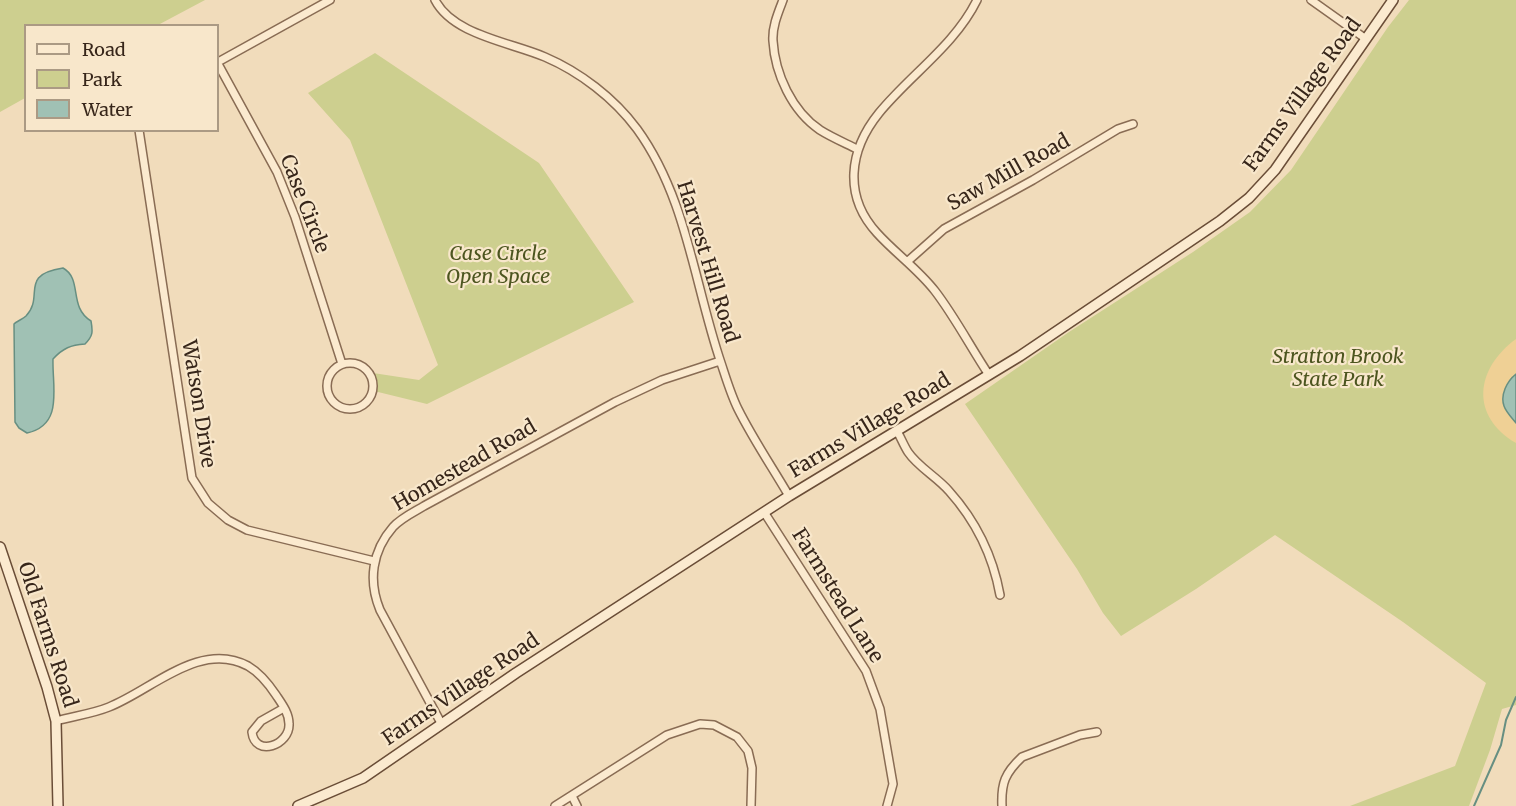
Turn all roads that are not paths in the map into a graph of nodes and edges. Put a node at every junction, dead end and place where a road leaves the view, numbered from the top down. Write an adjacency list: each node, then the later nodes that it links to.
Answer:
1 (330, 0): 8 (street)
2 (435, 0): 14 (street, Harvest Hill Road)
3 (783, 0): 12 (street)
4 (977, 0): 12 (street)
5 (1311, 0): 7 (street)
6 (1393, 0): 7 (main road, Farms Village Road)
7 (1366, 39): 16 (main road, Farms Village Road)
8 (219, 62)
9 (219, 65): 15 (street, Case Circle)
10 (1133, 124): 13 (street, Saw Mill Road)
11 (139, 132): 21 (street, Watson Drive)
12 (857, 149): 13 (street)
13 (908, 261): 16 (street)
14 (720, 361): 18 (street, Harvest Hill Road); 21 (street, Homestead Road)
15 (342, 364): 15 (street)
16 (989, 375): 17 (main road, Farms Village Road)
17 (897, 431): 18 (main road, Farms Village Road); 22 (street)
18 (789, 496): 19 (main road, Farms Village Road)
19 (764, 512): 25 (main road, Farms Village Road); 33 (street, Farmstead Lane)
20 (0, 547): 24 (main road, Old Farms Road)
21 (374, 561): 25 (street, Homestead Road)
22 (1000, 595)
23 (284, 708): 23 (street); 24 (street)
24 (56, 721): 28 (main road, Old Farms Road)
25 (441, 723): 29 (main road, Farms Village Road)
26 (1097, 732): 34 (street)
27 (572, 796): 30 (street); 31 (street); 32 (street)
28 (58, 806)
29 (298, 806)
30 (555, 806)
31 (577, 806)
32 (750, 806)
33 (887, 806)
34 (1002, 806)

